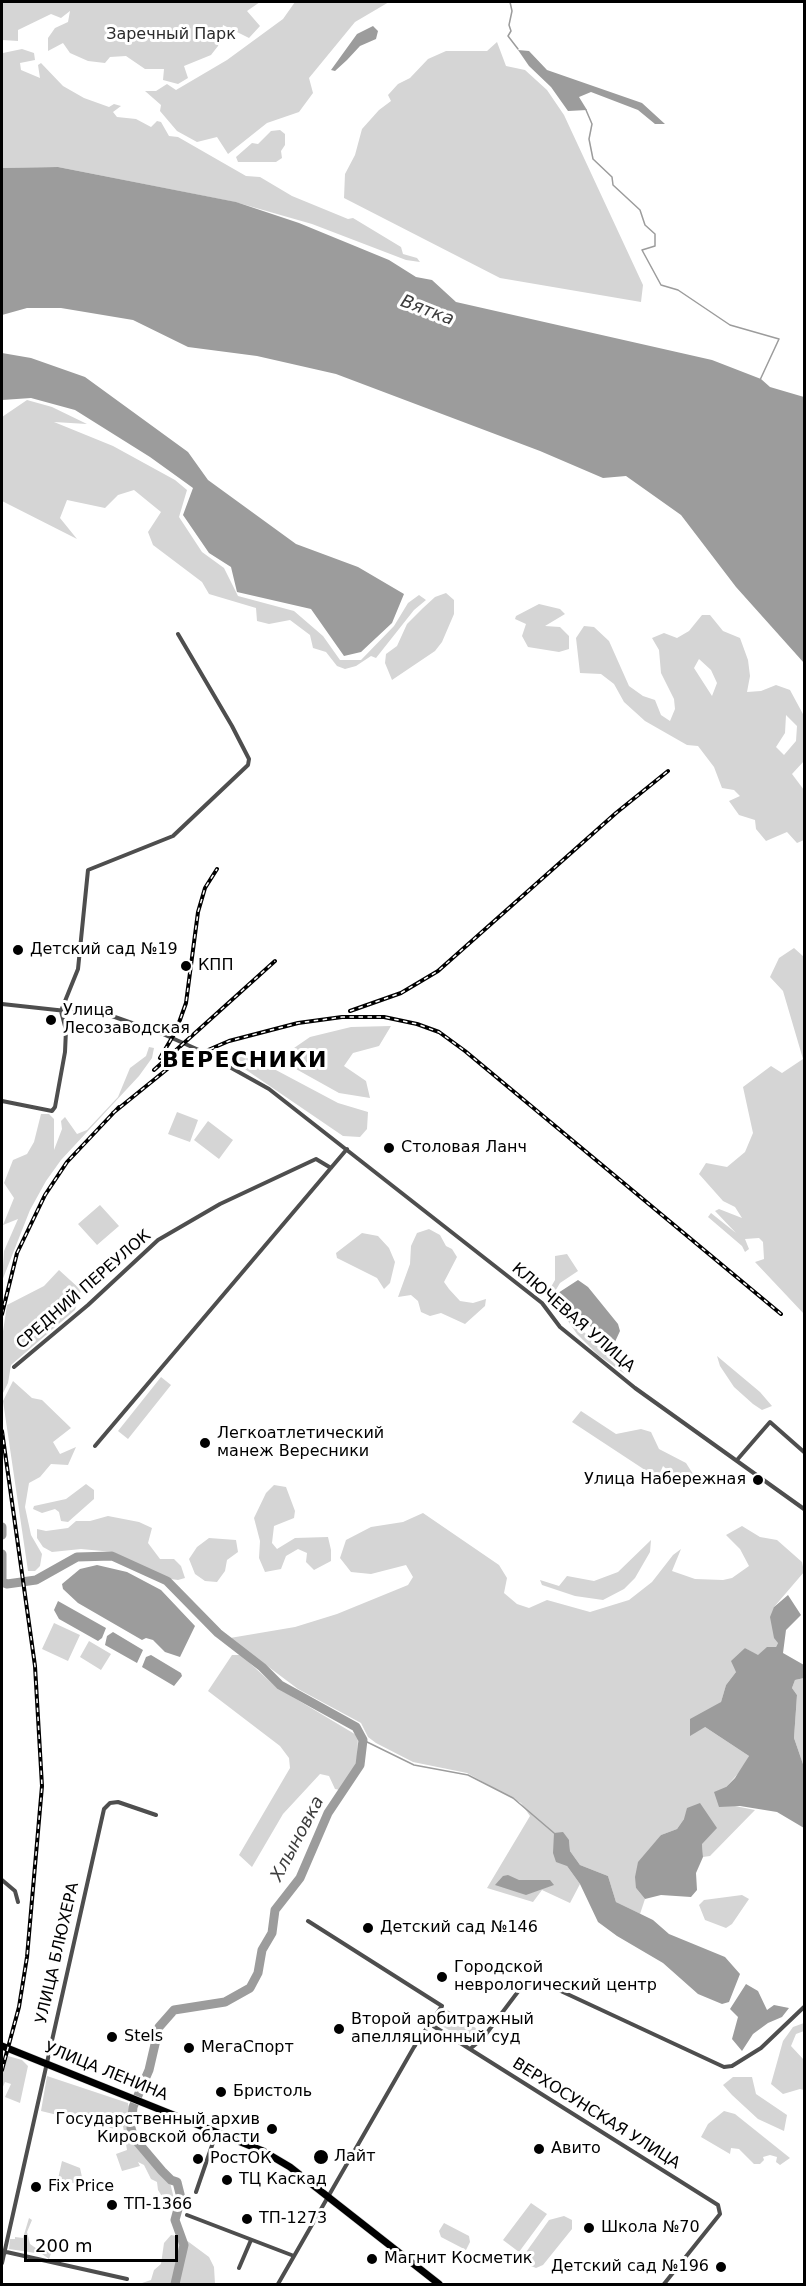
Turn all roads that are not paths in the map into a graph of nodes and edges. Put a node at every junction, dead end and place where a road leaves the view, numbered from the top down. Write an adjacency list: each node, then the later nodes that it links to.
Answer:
1 (178, 634): 3 (street)
2 (2, 1004): 3 (street, КЛЮЧЕВАЯ УЛИЦА)
3 (61, 1011): 4 (street); 5 (street, КЛЮЧЕВАЯ УЛИЦА)
4 (2, 1101)
5 (347, 1149): 6 (street); 10 (street, КЛЮЧЕВАЯ УЛИЦА)
6 (331, 1168): 7 (street, СРЕДНИЙ ПЕРЕУЛОК); 8 (street)
7 (14, 1366)
8 (95, 1446)
9 (804, 1452): 10 (street)
10 (737, 1460): 11 (street, КЛЮЧЕВАЯ УЛИЦА)
11 (804, 1509)
12 (156, 1815): 20 (street, УЛИЦА БЛЮХЕРА)
13 (2, 1880): 14 (street)
14 (18, 1902)
15 (308, 1921): 17 (street)
16 (804, 2007): 19 (street)
17 (430, 2024): 19 (street, ВЕРХОСУНСКАЯ УЛИЦА); 23 (street)
18 (2, 2046): 20 (main road, УЛИЦА ЛЕНИНА)
19 (470, 2049): 33 (street, ВЕРХОСУНСКАЯ УЛИЦА)
20 (46, 2062): 21 (main road, УЛИЦА ЛЕНИНА); 26 (street, УЛИЦА БЛЮХЕРА)
21 (217, 2131): 22 (street); 23 (main road, УЛИЦА ЛЕНИНА)
22 (196, 2192)
23 (328, 2197): 27 (street); 32 (main road, УЛИЦА ЛЕНИНА)
24 (187, 2215): 25 (street)
25 (251, 2240): 27 (street); 29 (street)
26 (3, 2251): 28 (street, УЛИЦА БЛЮХЕРА); 30 (street)
27 (294, 2256): 31 (street)
28 (2, 2263)
29 (239, 2268)
30 (127, 2279)
31 (278, 2284)
32 (439, 2284)
33 (664, 2284)

